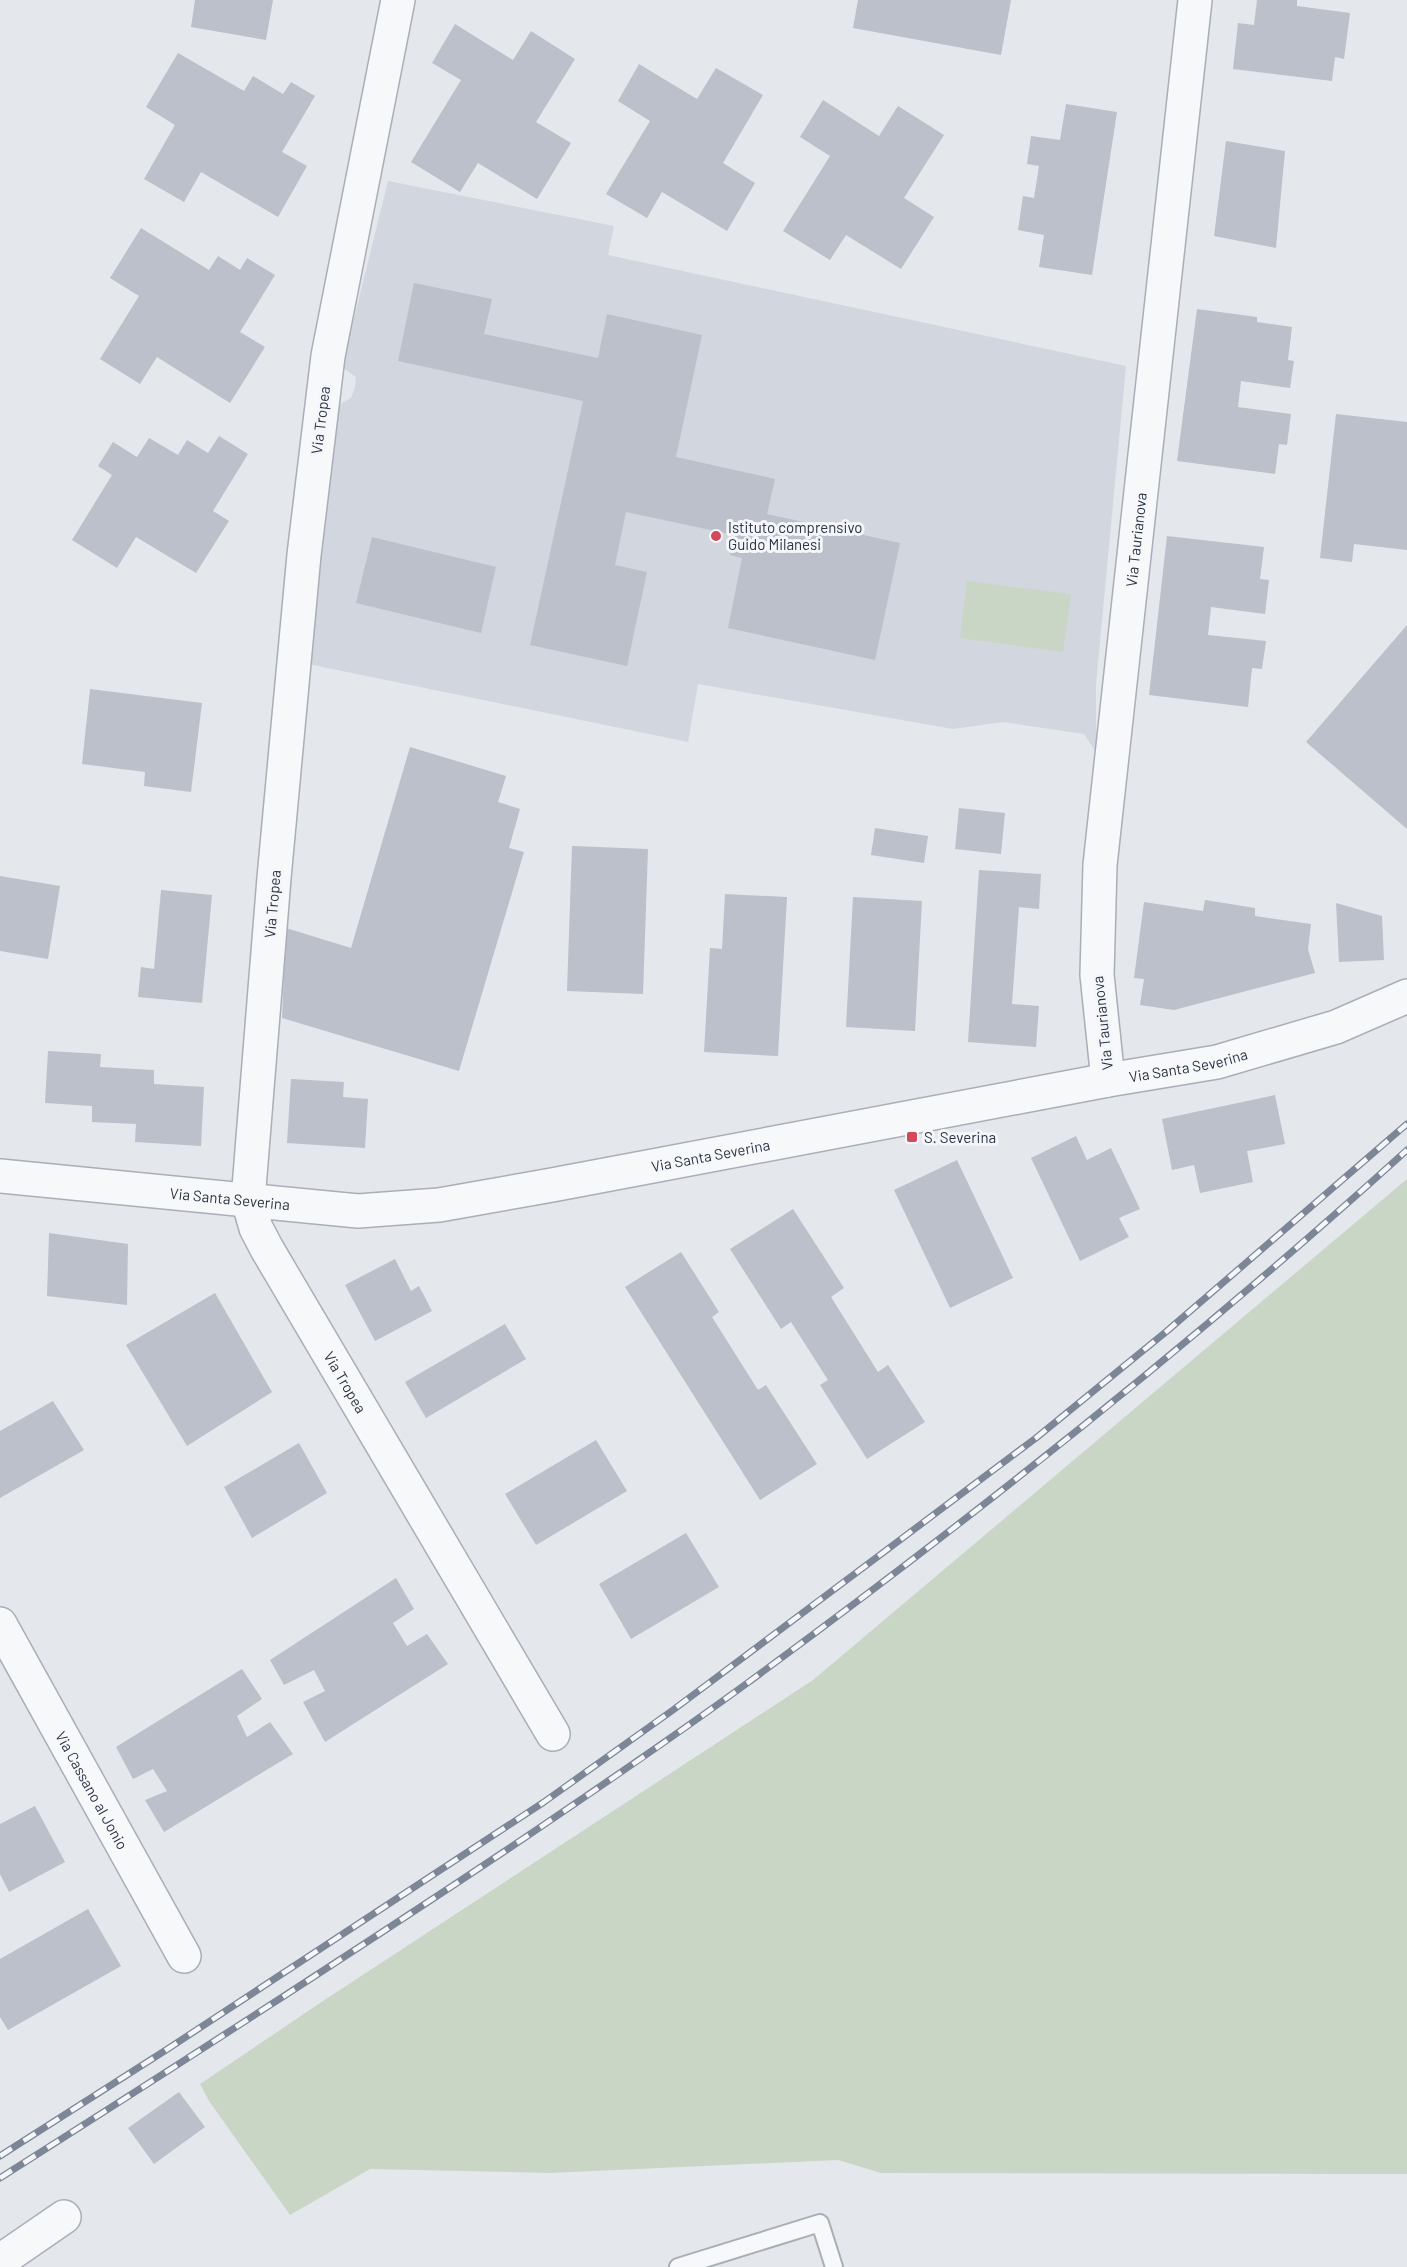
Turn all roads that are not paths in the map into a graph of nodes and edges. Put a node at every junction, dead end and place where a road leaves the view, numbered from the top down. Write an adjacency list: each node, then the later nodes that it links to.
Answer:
1 (398, 0): 6 (street, Via Tropea)
2 (1195, 0): 4 (street, Via Taurianova)
3 (1407, 996): 4 (street, Via Santa Severina)
4 (1108, 1080): 6 (street, Via Santa Severina)
5 (0, 1176): 6 (street, Via Santa Severina)
6 (248, 1200): 8 (street, Via Tropea)
7 (0, 1624): 9 (street, Via Cassano al Jonio)
8 (553, 1734)
9 (184, 1956)
10 (64, 2217): 11 (street)
11 (0, 2260)
12 (678, 2267): 13 (lane)
13 (834, 2267)

